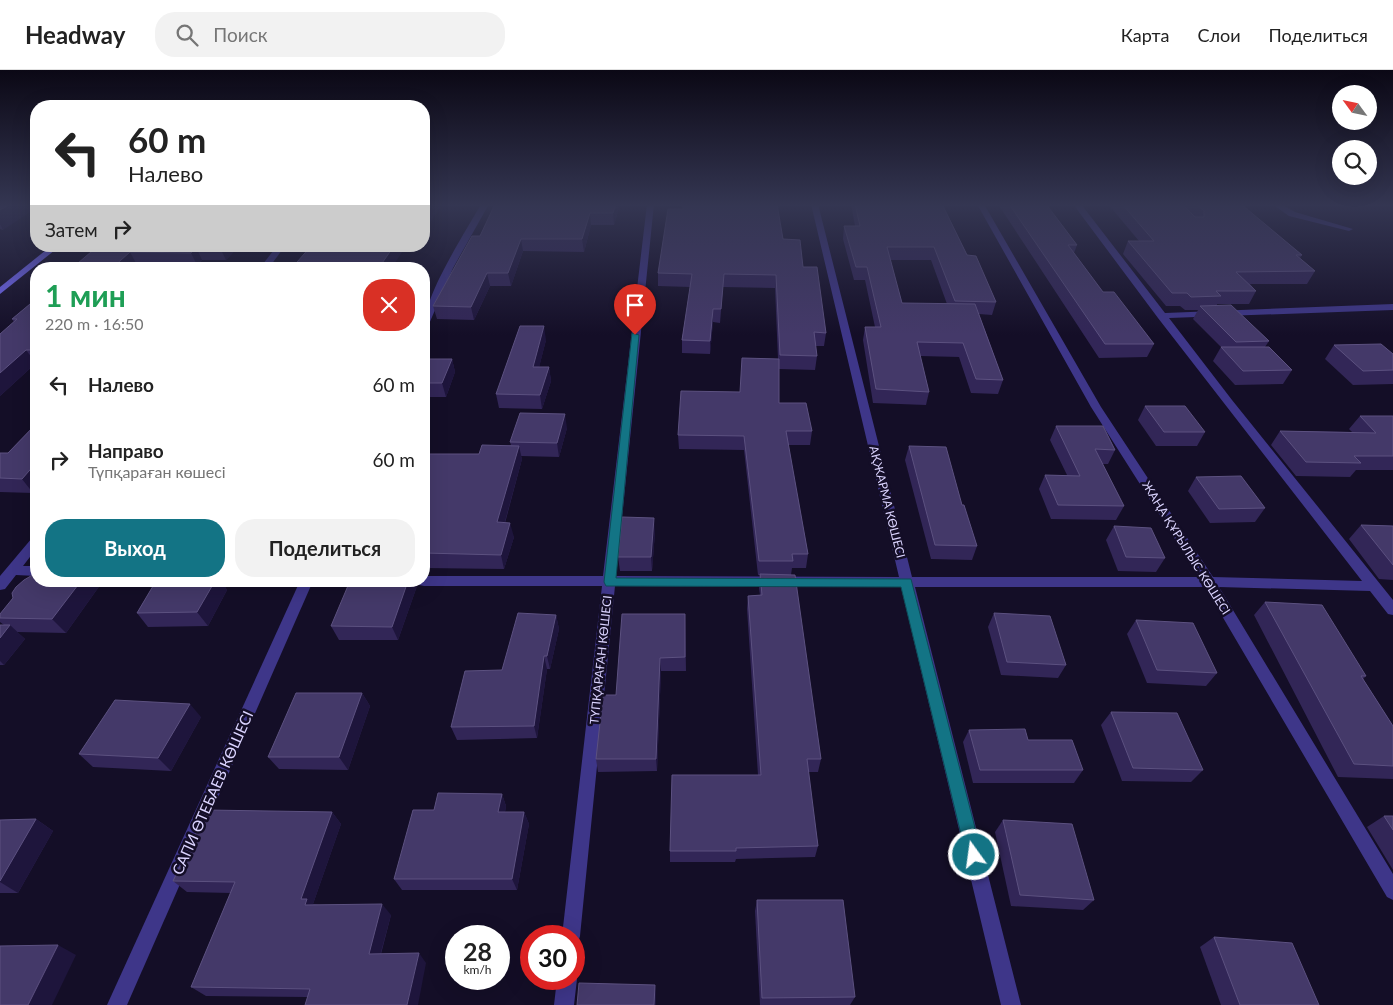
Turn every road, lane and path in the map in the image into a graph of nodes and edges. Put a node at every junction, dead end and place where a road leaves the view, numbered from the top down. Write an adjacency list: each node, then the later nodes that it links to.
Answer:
1 (460, 248): 13 (street)
2 (645, 248): 19 (street, ТҮПҚАРАҒАН КӨШЕСІ)
3 (825, 248): 21 (street, АҚЖАРМА КӨШЕСІ)
4 (1005, 248): 20 (street, ЖАҢА ҚҰРЫЛЫС КӨШЕСІ)
5 (1110, 248): 14 (street)
6 (49, 252): 8 (main road)
7 (276, 252): 9 (street)
8 (36, 262)
9 (268, 262)
10 (30, 267): 11 (main road)
11 (0, 291)
12 (1393, 307): 14 (street)
13 (430, 311)
14 (1161, 316): 23 (street)
15 (30, 548): 16 (street)
16 (12, 570): 17 (street); 22 (street)
17 (30, 571)
18 (430, 581): 19 (street)
19 (610, 582): 21 (street); 27 (street, ТҮПҚАРАҒАН КӨШЕСІ)
20 (1209, 582): 21 (street); 23 (street); 26 (street, ЖАҢА ҚҰРЫЛЫС КӨШЕСІ)
21 (906, 583): 31 (street, АҚЖАРМА КӨШЕСІ)
22 (0, 585)
23 (1375, 586): 25 (street)
24 (304, 587): 29 (street, САПИ ӨТЕБАЕВ КӨШЕСІ)
25 (1393, 610)
26 (1393, 891)
27 (572, 925)
28 (565, 990): 30 (street)
29 (118, 1005)
30 (564, 1005)
31 (1011, 1005)

